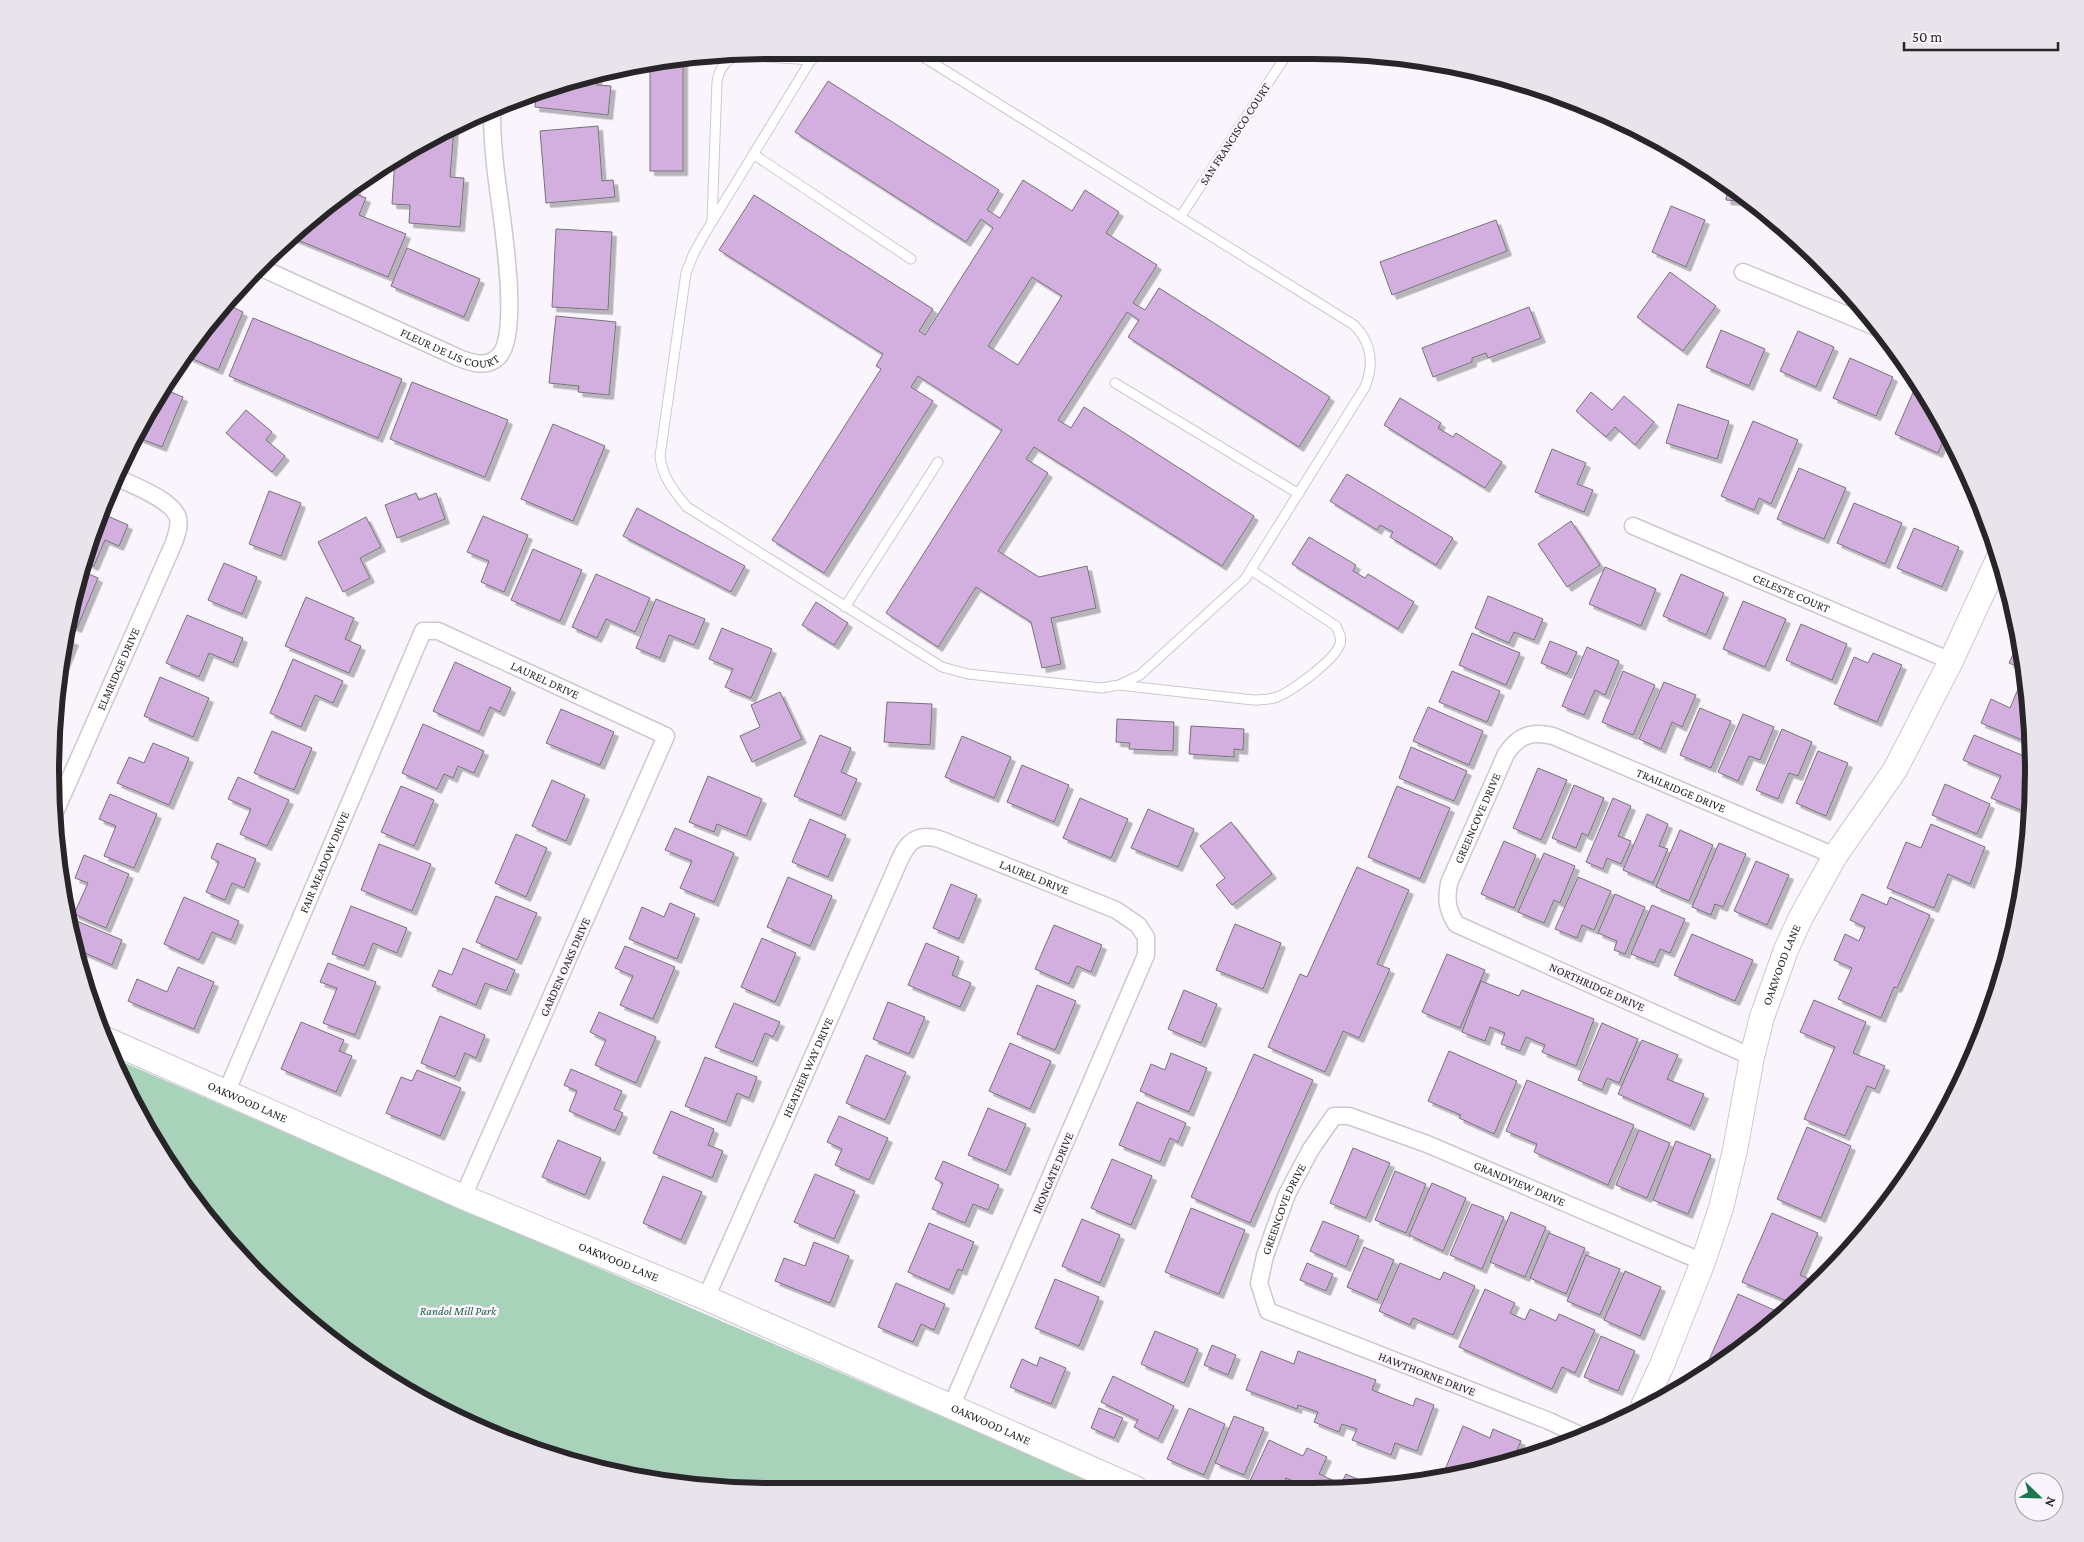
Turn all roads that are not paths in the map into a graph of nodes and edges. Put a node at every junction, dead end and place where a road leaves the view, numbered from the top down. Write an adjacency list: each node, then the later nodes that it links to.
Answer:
1 (797, 59): 5 (lane)
2 (927, 59): 8 (lane)
3 (1284, 59): 8 (lane, SAN FRANCISCO COURT)
4 (729, 60): 9 (lane)
5 (812, 60): 7 (lane)
6 (492, 116): 11 (street, FLEUR DE LIS COURT)
7 (754, 154): 9 (lane); 10 (lane)
8 (1180, 216): 17 (lane)
9 (712, 221): 21 (lane)
10 (911, 259)
11 (265, 270)
12 (1744, 272): 13 (street)
13 (1866, 323)
14 (1115, 383): 17 (lane)
15 (938, 462): 21 (lane)
16 (121, 480): 27 (street, ELMRIDGE DRIVE)
17 (1299, 494): 20 (lane)
18 (1633, 526): 23 (street, CELESTE COURT)
19 (1995, 567): 23 (street, OAKWOOD LANE)
20 (1251, 570): 24 (lane); 24 (lane)
21 (845, 607): 24 (lane)
22 (423, 631): 25 (street, LAUREL DRIVE); 34 (street, FAIR MEADOW DRIVE)
23 (1952, 661): 29 (street, OAKWOOD LANE)
24 (1119, 686)
25 (666, 736): 36 (street, GARDEN OAKS DRIVE)
26 (1526, 736): 29 (street, TRAILRIDGE DRIVE); 30 (street, GREENCOVE DRIVE)
27 (60, 802)
28 (914, 839): 31 (street, LAUREL DRIVE); 38 (street, HEATHER WAY DRIVE)
29 (1835, 856): 33 (street, OAKWOOD LANE)
30 (1448, 911): 33 (street, NORTHRIDGE DRIVE)
31 (1146, 936): 41 (street, IRONGATE DRIVE)
32 (112, 1042): 34 (street, OAKWOOD LANE)
33 (1752, 1057): 37 (street, OAKWOOD LANE)
34 (226, 1092): 36 (street, OAKWOOD LANE)
35 (1334, 1116): 37 (street, GRANDVIEW DRIVE); 39 (street, GREENCOVE DRIVE)
36 (463, 1197): 38 (street, OAKWOOD LANE)
37 (1703, 1262): 40 (street, OAKWOOD LANE)
38 (706, 1298): 41 (street, OAKWOOD LANE)
39 (1268, 1311): 42 (street, HAWTHORNE DRIVE)
40 (1646, 1401)
41 (951, 1407): 43 (street, OAKWOOD LANE)
42 (1575, 1433)
43 (1124, 1483)

